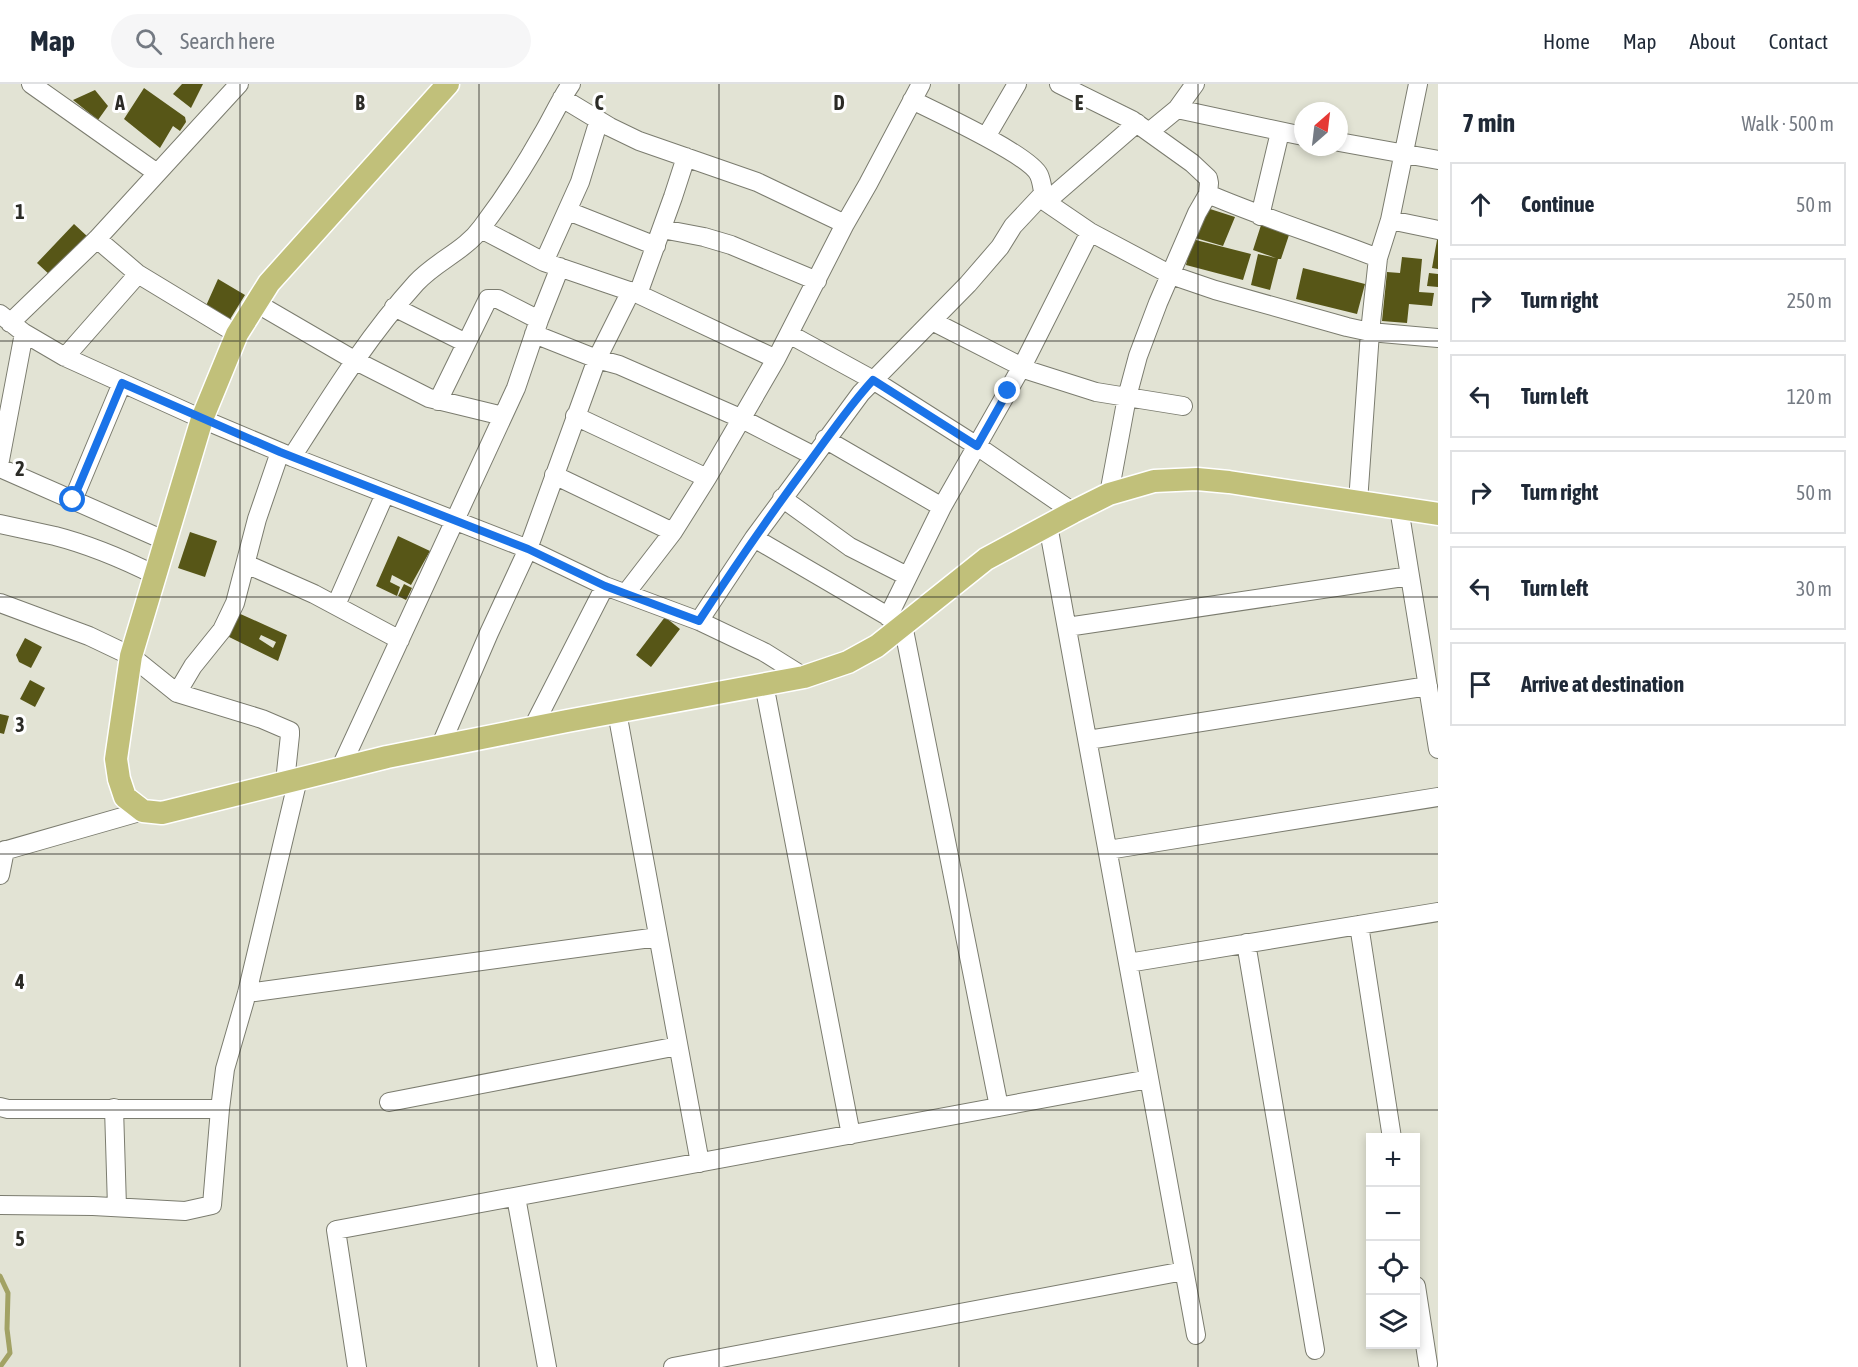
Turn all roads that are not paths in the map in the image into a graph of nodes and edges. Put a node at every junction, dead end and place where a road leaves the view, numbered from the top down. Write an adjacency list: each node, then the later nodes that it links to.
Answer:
1 (31, 84): 21 (street)
2 (239, 84): 21 (street)
3 (448, 84): 40 (main road)
4 (921, 84): 10 (street)
5 (1017, 84): 16 (street)
6 (1059, 84): 13 (street)
7 (1196, 84): 11 (street)
8 (1418, 84): 18 (street)
9 (567, 91): 12 (street); 28 (street)
10 (912, 100): 16 (street); 27 (street)
11 (1177, 109): 13 (street); 14 (street)
12 (599, 120): 19 (street); 24 (street)
13 (1143, 128): 22 (street); 23 (street)
14 (1280, 132): 15 (street); 25 (street)
15 (1294, 134)
16 (986, 137): 23 (street)
17 (1348, 144): 18 (street)
18 (1404, 154): 20 (street); 26 (street)
19 (686, 157): 27 (street); 29 (street)
20 (1438, 159)
21 (157, 173): 32 (street)
22 (1208, 194): 25 (street); 37 (street)
23 (1044, 198): 31 (street); 42 (street)
24 (568, 211): 33 (street); 35 (street)
25 (1260, 216): 34 (street)
26 (1390, 220): 30 (street); 34 (street)
27 (844, 224): 38 (street)
28 (481, 229): 35 (street); 41 (street)
29 (662, 229): 33 (street); 38 (street)
30 (1438, 230)
31 (1090, 232): 37 (street); 54 (street)
32 (97, 239): 36 (street); 43 (street)
33 (656, 246): 39 (street)
34 (1378, 258): 45 (street)
35 (552, 265): 39 (street); 44 (street)
36 (138, 274): 46 (street); 50 (street)
37 (1171, 275): 45 (street); 57 (street)
38 (817, 281): 47 (street)
39 (634, 293): 51 (street); 52 (street)
40 (256, 303): 46 (main road); 53 (street)
41 (394, 307): 49 (street); 53 (street)
42 (932, 321): 54 (street); 55 (street)
43 (11, 323): 50 (street); 64 (street)
44 (537, 327): 49 (street); 51 (street); 60 (street)
45 (1370, 332): 48 (street); 77 (street)
46 (237, 334): 63 (main road)
47 (789, 334): 52 (street); 55 (street)
48 (1438, 338)
49 (466, 343): 58 (street)
50 (65, 357): 56 (street)
51 (597, 359): 61 (street); 62 (street)
52 (776, 359): 62 (street)
53 (354, 360): 58 (street); 67 (street)
54 (1021, 367): 57 (street); 66 (street)
55 (873, 380): 65 (street); 66 (street)
56 (122, 383): 63 (street); 76 (street)
57 (1127, 397): 59 (street); 74 (street)
58 (438, 401): 60 (street)
59 (1183, 406)
60 (503, 416): 82 (street)
61 (575, 417): 71 (street); 72 (street)
62 (740, 418): 68 (street); 72 (street)
63 (202, 419): 67 (street); 87 (main road)
64 (4, 421): 69 (street)
65 (825, 440): 68 (street); 78 (street)
66 (977, 446): 78 (street); 80 (street)
67 (286, 454): 73 (street); 89 (street)
68 (814, 456): 75 (street)
69 (0, 460)
70 (0, 468): 76 (street)
71 (554, 475): 85 (street); 88 (street)
72 (706, 478): 85 (street)
73 (385, 494): 82 (street); 96 (street)
74 (1109, 495): 77 (main road); 80 (main road)
75 (782, 498): 86 (street); 91 (street)
76 (73, 500): 87 (street)
77 (1358, 502): 79 (main road)
78 (942, 507): 91 (street)
79 (1400, 508): 81 (main road); 92 (street)
80 (1073, 512): 84 (main road)
81 (1438, 514)
82 (453, 521): 88 (street); 100 (street)
83 (0, 524): 90 (street)
84 (1048, 525): 98 (main road); 99 (street)
85 (673, 532): 94 (street)
86 (754, 538): 97 (street); 98 (street)
87 (166, 541): 90 (main road)
88 (528, 549): 93 (street); 109 (street)
89 (246, 564): 96 (street); 105 (street)
90 (155, 575): 101 (main road)
91 (907, 576): 98 (street)
92 (1410, 576): 99 (street); 104 (street)
93 (605, 586): 94 (street); 107 (street)
94 (626, 593): 97 (street)
95 (0, 603): 101 (street)
96 (336, 605): 100 (street)
97 (699, 621): 102 (street)
98 (896, 621): 102 (main road); 128 (street)
99 (1067, 627): 108 (street)
100 (400, 640): 111 (street)
101 (131, 656): 105 (street); 114 (main road)
102 (804, 677): 103 (main road)
103 (764, 684): 106 (main road); 132 (street)
104 (1428, 686): 108 (street); 110 (street)
105 (177, 693): 112 (street)
106 (617, 712): 107 (main road); 120 (street)
107 (533, 728): 109 (main road)
108 (1088, 740): 115 (street)
109 (440, 747): 111 (main road)
110 (1438, 749)
111 (340, 769): 112 (main road)
112 (291, 781): 114 (main road); 123 (street)
113 (1438, 797): 115 (street)
114 (142, 811): 116 (street)
115 (1108, 850): 122 (street)
116 (3, 851): 117 (street)
117 (0, 875)
118 (1438, 912): 119 (street)
119 (1359, 925): 121 (street); 131 (street)
120 (658, 937): 123 (street); 124 (street)
121 (1246, 943): 122 (street); 140 (street)
122 (1128, 963): 125 (street)
123 (247, 993): 130 (street)
124 (678, 1046): 126 (street); 133 (street)
125 (1149, 1079): 128 (street); 137 (street)
126 (390, 1102)
127 (0, 1107): 129 (street)
128 (999, 1107): 132 (street)
129 (114, 1108): 130 (street); 136 (street)
130 (220, 1109): 136 (street)
131 (1391, 1133)
132 (851, 1135): 133 (street)
133 (700, 1163): 134 (street)
134 (516, 1197): 142 (street); 143 (street)
135 (0, 1205): 136 (street)
136 (117, 1207)
137 (1184, 1271): 139 (street); 144 (street)
138 (1417, 1295): 141 (street)
139 (1196, 1335)
140 (1315, 1350)
141 (1428, 1364)
142 (357, 1367)
143 (547, 1367)
144 (674, 1367)

